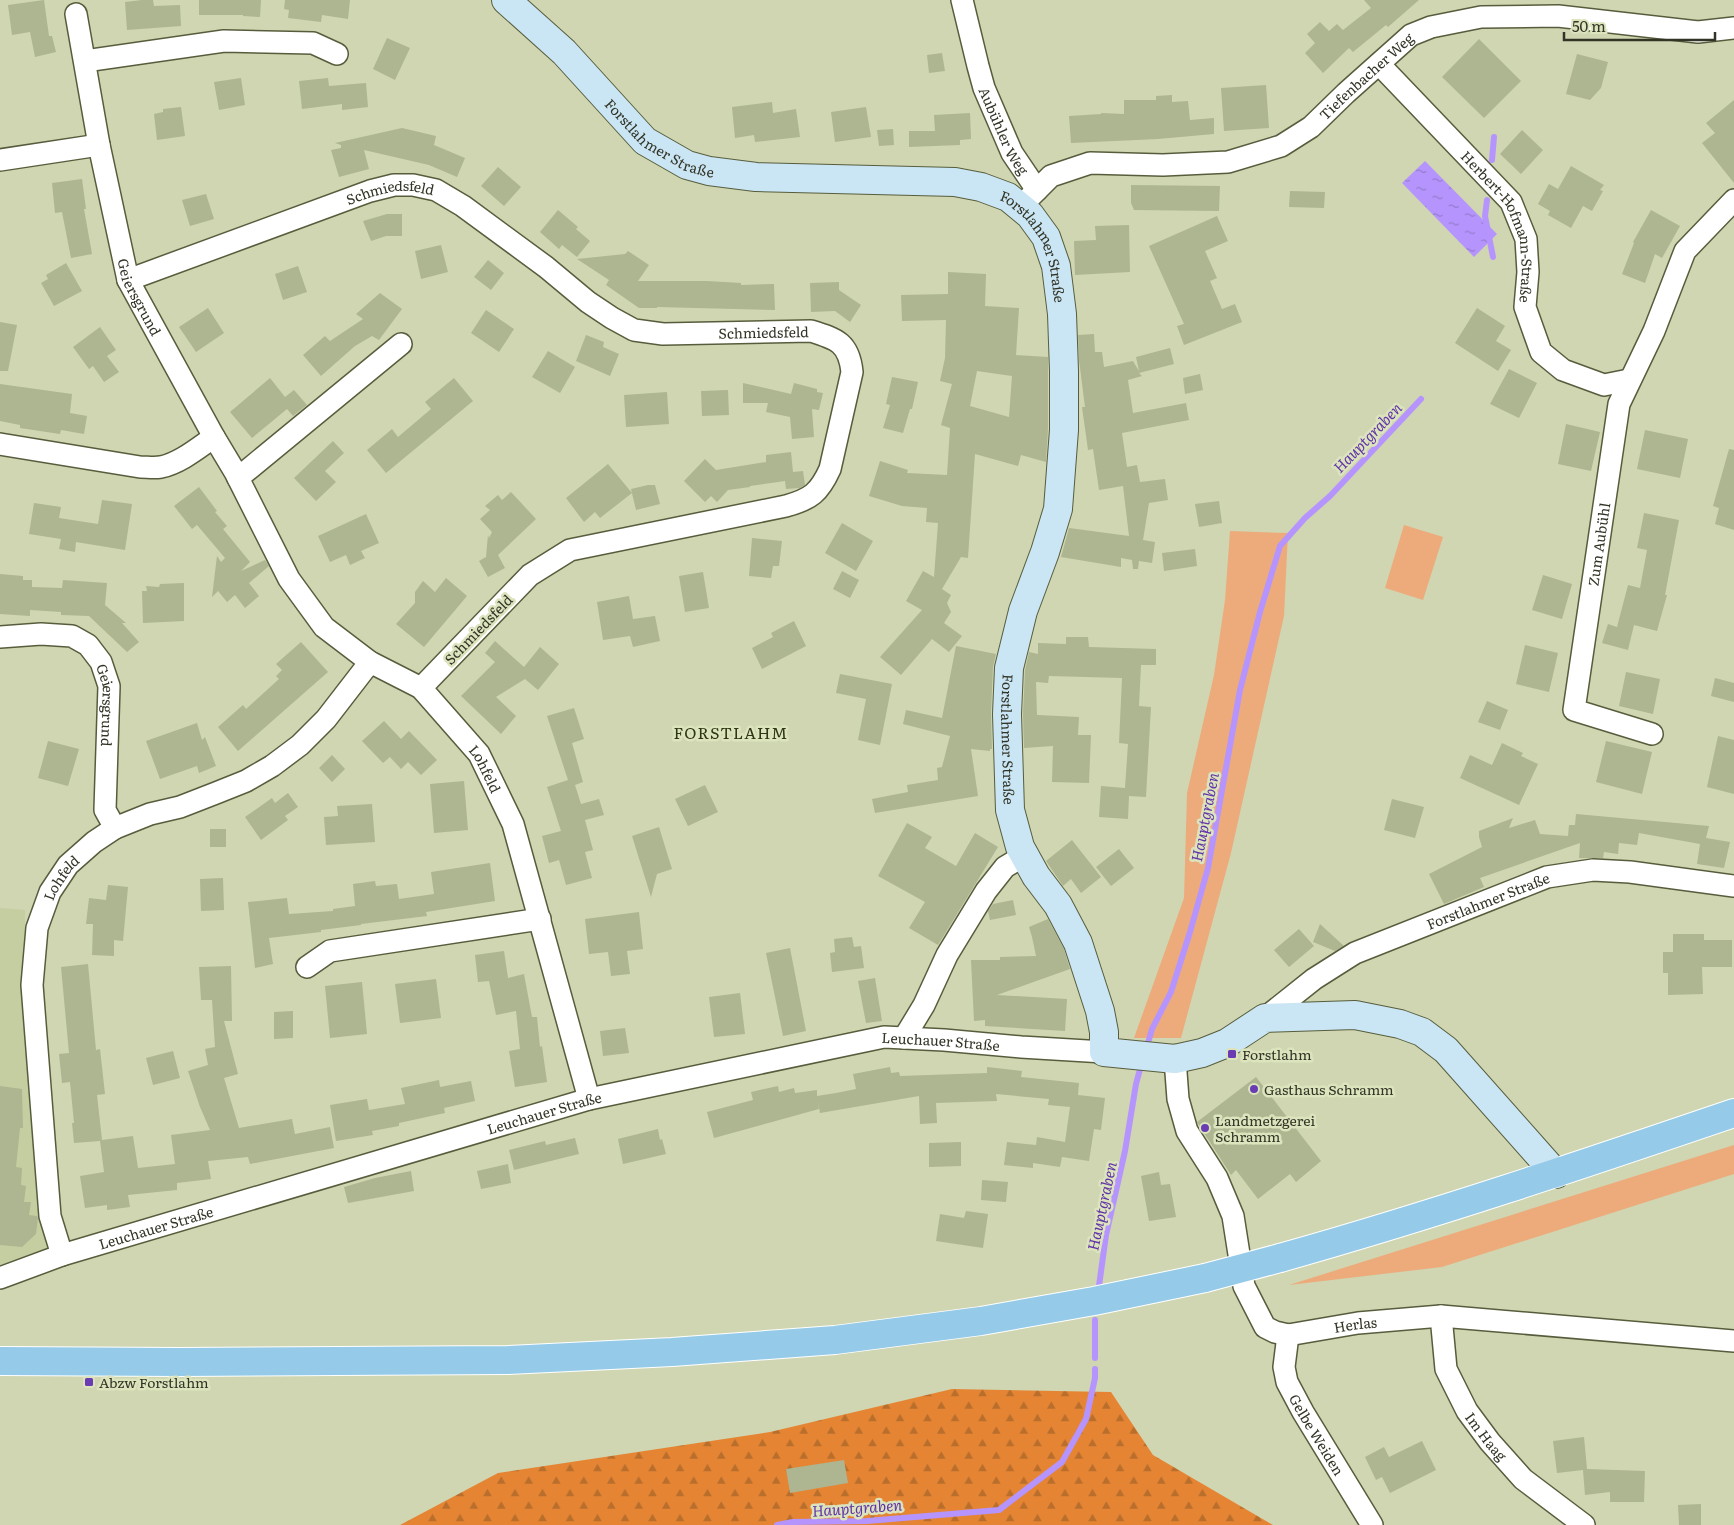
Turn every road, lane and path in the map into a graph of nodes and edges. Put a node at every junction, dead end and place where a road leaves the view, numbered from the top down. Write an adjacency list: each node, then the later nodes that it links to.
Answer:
1 (506, 0): 10 (street, Forstlahmer Straße)
2 (962, 0): 10 (street, Aubühler Weg)
3 (76, 14): 6 (street, Geiersgrund)
4 (1734, 28): 7 (street, Tiefenbacher Weg)
5 (337, 54): 6 (street)
6 (85, 61): 8 (street, Geiersgrund)
7 (1379, 64): 10 (street, Tiefenbacher Weg); 14 (street, Herbert-Hofmann-Straße)
8 (99, 145): 9 (street); 12 (street, Geiersgrund)
9 (0, 160)
10 (1028, 198): 24 (street, Forstlahmer Straße)
11 (1734, 200): 14 (street)
12 (128, 280): 15 (street, Geiersgrund); 21 (street, Schmiedsfeld)
13 (401, 344): 17 (street)
14 (1630, 380): 22 (street, Zum Aubühl)
15 (214, 437): 16 (street); 17 (street, Geiersgrund)
16 (0, 444)
17 (238, 478): 18 (street, Geiersgrund)
18 (324, 627): 20 (street, Lohfeld)
19 (0, 637): 23 (street, Geiersgrund)
20 (370, 662): 21 (street, Lohfeld); 23 (street, Lohfeld)
21 (421, 688): 26 (street, Lohfeld)
22 (1652, 734)
23 (115, 828): 35 (street, Lohfeld)
24 (1025, 855): 29 (street); 30 (street, Forstlahmer Straße)
25 (1734, 886): 28 (street, Forstlahmer Straße)
26 (540, 919): 27 (street); 32 (street, Lohfeld)
27 (307, 967)
28 (1265, 1018): 31 (street, Forstlahmer Straße); 34 (street)
29 (904, 1038): 30 (street, Leuchauer Straße); 32 (street, Leuchauer Straße)
30 (1104, 1052): 31 (street, Forstlahmer Straße)
31 (1175, 1059): 38 (street, Herlas)
32 (589, 1099): 35 (street, Leuchauer Straße)
33 (1734, 1113): 34 (main road)
34 (1556, 1174): 40 (main road, bridge)
35 (62, 1255): 36 (street, Leuchauer Straße)
36 (0, 1278)
37 (1441, 1316): 38 (street, Herlas); 39 (street, Herlas); 42 (street, Im Haag)
38 (1288, 1335): 41 (street, Gelbe Weiden)
39 (1734, 1341)
40 (0, 1361)
41 (1372, 1525)
42 (1584, 1525)

